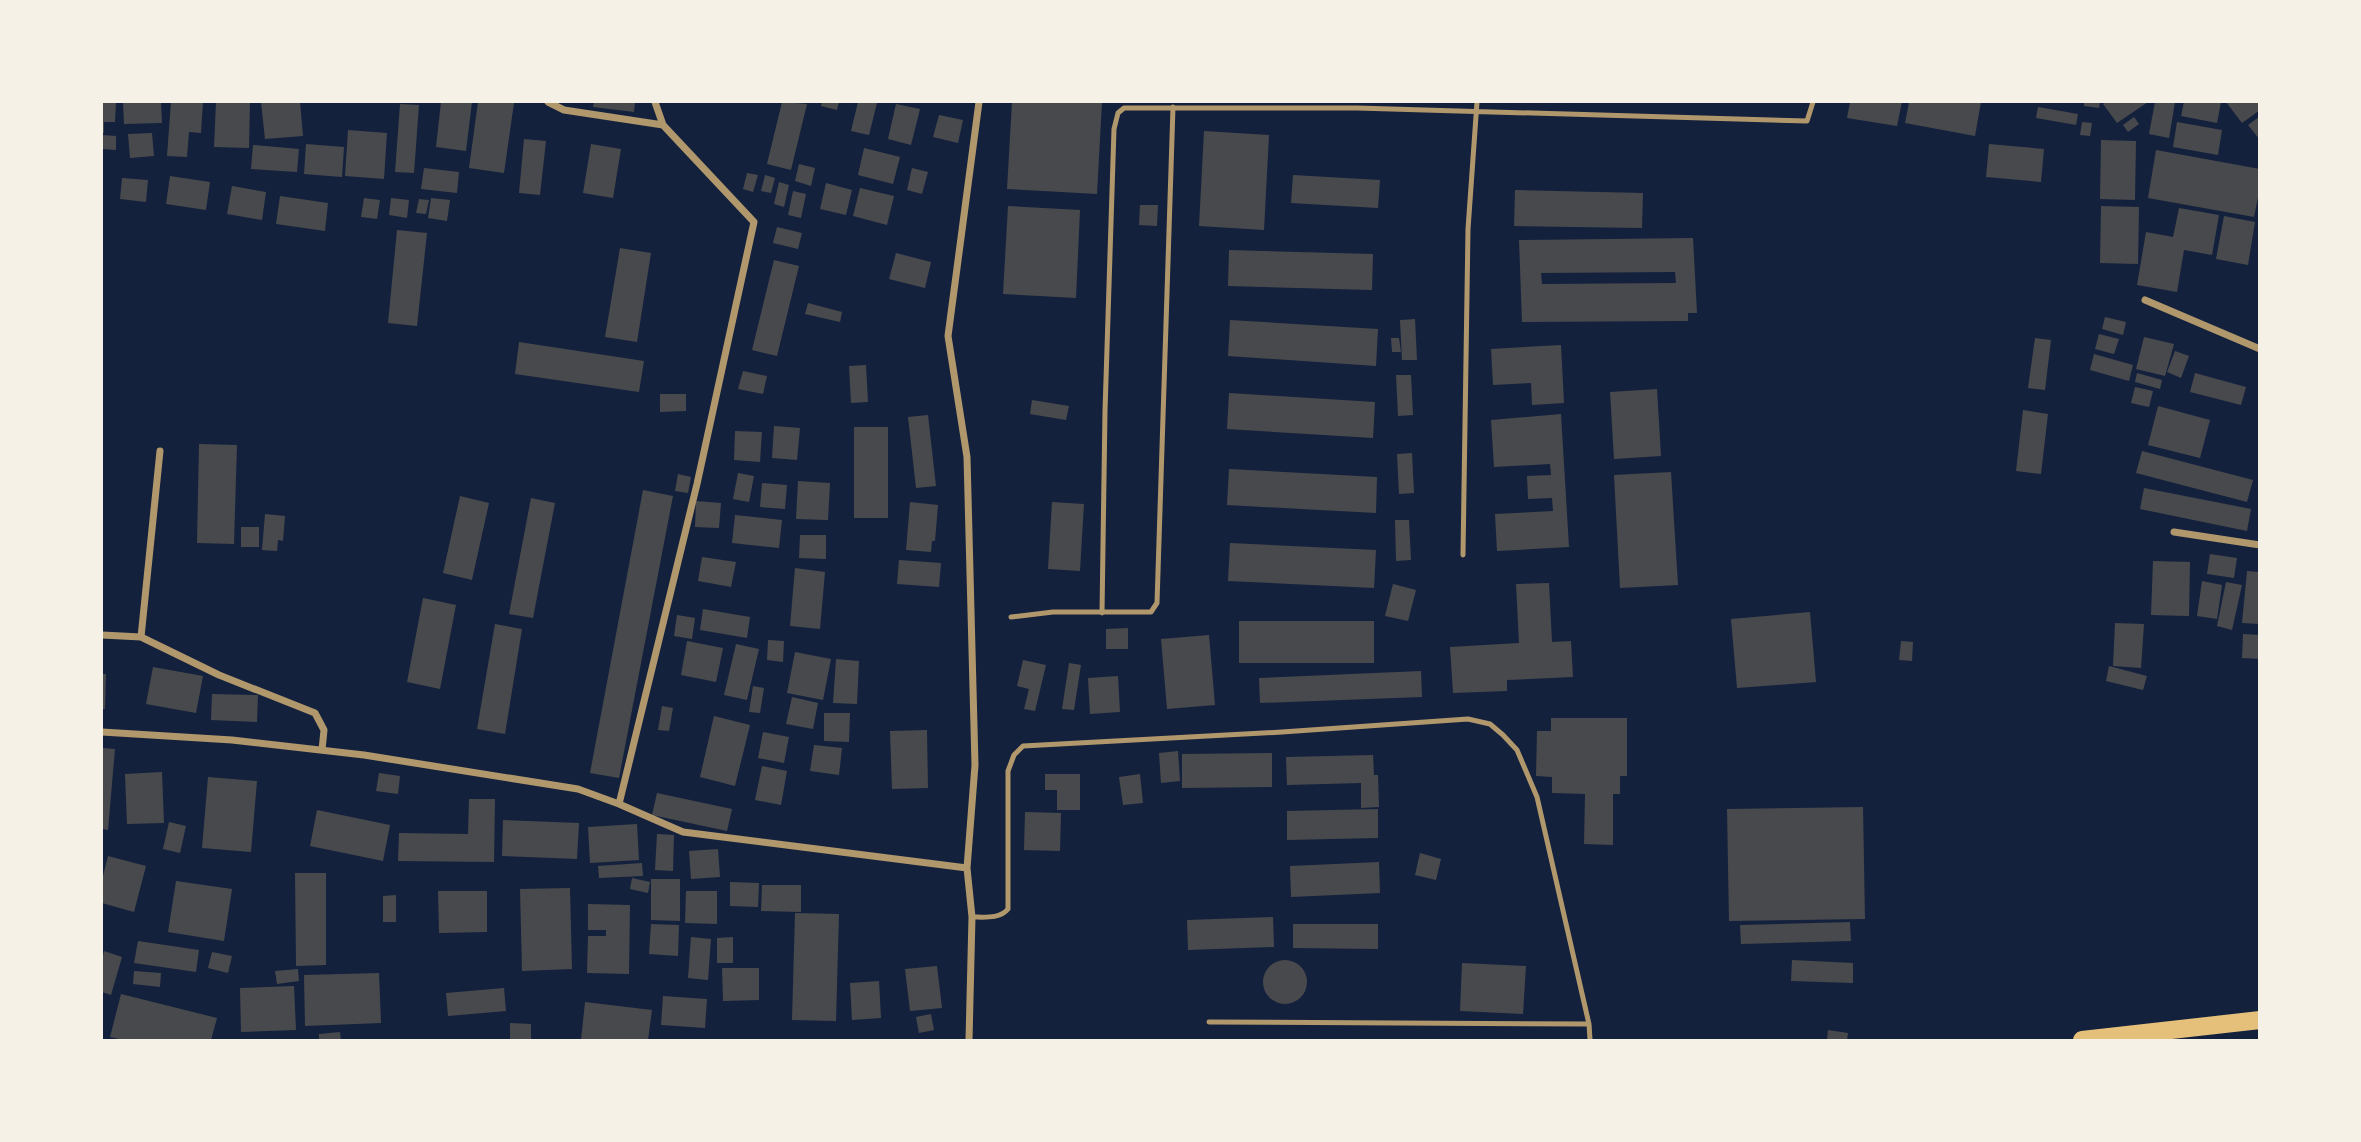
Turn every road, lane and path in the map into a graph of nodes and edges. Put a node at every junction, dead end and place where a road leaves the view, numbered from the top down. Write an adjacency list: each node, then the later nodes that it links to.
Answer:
1 (548, 102): 9 (street)
2 (655, 102): 9 (street)
3 (979, 102): 23 (street)
4 (1477, 102): 8 (lane)
5 (1812, 102): 8 (lane)
6 (1357, 105): 7 (lane); 8 (lane)
7 (1173, 107): 16 (lane); 16 (lane)
8 (1476, 111): 15 (lane)
9 (663, 125): 22 (street)
10 (2145, 300): 11 (street)
11 (2259, 349)
12 (160, 452): 19 (street)
13 (2174, 532): 14 (street)
14 (2259, 545)
15 (1463, 555)
16 (1102, 613): 17 (lane)
17 (1011, 617)
18 (102, 635): 19 (street)
19 (141, 638): 21 (street)
20 (102, 733): 21 (street)
21 (322, 750): 22 (street)
22 (619, 804): 23 (street)
23 (967, 868): 24 (street)
24 (972, 917): 27 (lane); 28 (street)
25 (2259, 1020): 30 (highway)
26 (1209, 1022): 27 (lane)
27 (1589, 1024): 29 (lane)
28 (969, 1041)
29 (1590, 1041)
30 (2082, 1041)

